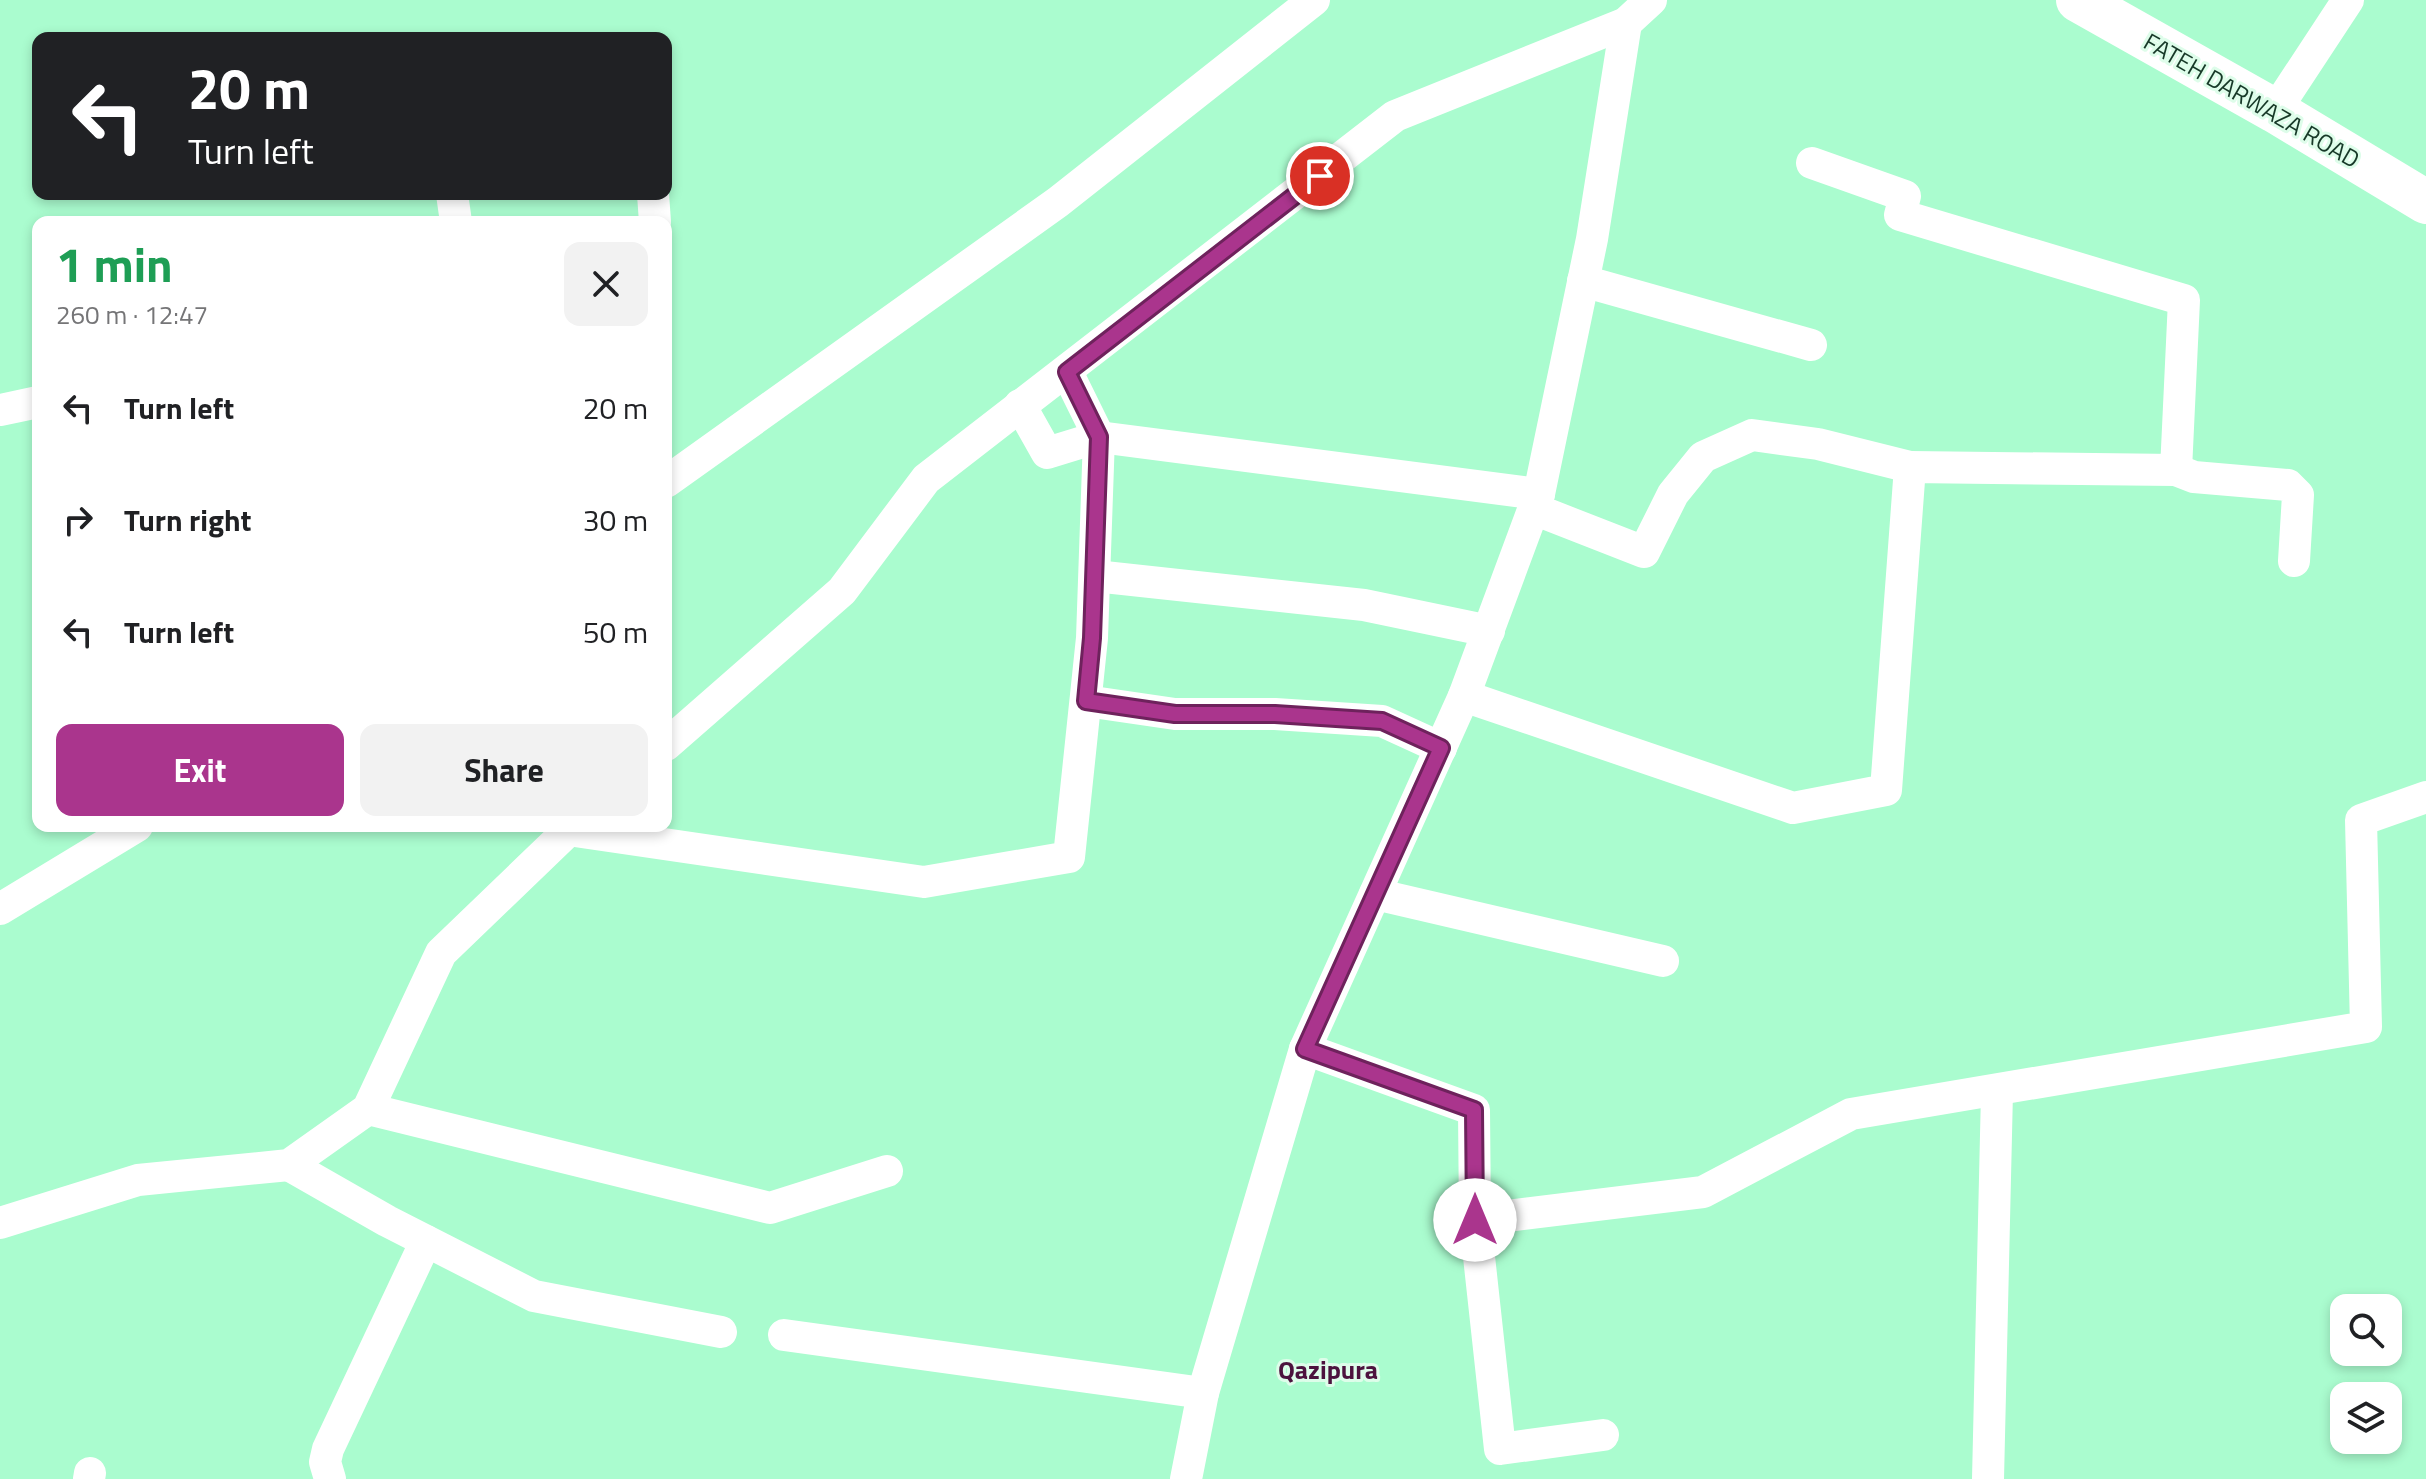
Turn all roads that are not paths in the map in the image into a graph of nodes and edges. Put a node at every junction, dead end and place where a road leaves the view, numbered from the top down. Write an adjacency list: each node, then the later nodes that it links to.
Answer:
1 (1314, 0): 17 (street)
2 (1651, 0): 5 (street)
3 (2078, 0): 6 (main road, FATEH DARWAZA ROAD)
4 (2348, 0): 6 (street)
5 (1626, 23): 9 (street); 11 (street)
6 (2275, 111): 8 (main road, FATEH DARWAZA ROAD)
7 (1812, 163): 18 (street)
8 (2426, 202)
9 (1583, 281): 10 (street); 19 (street)
10 (1811, 345)
11 (1067, 372): 13 (street); 15 (street)
12 (32, 403): 14 (street)
13 (1020, 405): 15 (street); 25 (street)
14 (0, 410)
15 (1099, 437): 19 (street); 21 (street)
16 (1910, 467): 18 (street); 19 (street); 23 (street)
17 (672, 469)
18 (2176, 470): 20 (street)
19 (1537, 501): 22 (street)
20 (2294, 561)
21 (1095, 576): 22 (street); 24 (street)
22 (1489, 631): 23 (street)
23 (1464, 696): 26 (street)
24 (1086, 701): 26 (street); 30 (street)
25 (672, 740)
26 (1441, 748): 31 (street)
27 (2426, 797): 35 (street)
28 (127, 832): 32 (street)
29 (566, 832): 36 (street)
30 (596, 832)
31 (1375, 894): 33 (street); 34 (street)
32 (0, 909)
33 (1663, 961)
34 (1305, 1049): 39 (street); 44 (street)
35 (1997, 1092): 39 (street); 48 (street)
36 (368, 1109): 37 (street); 38 (street)
37 (289, 1165): 40 (street); 41 (street)
38 (887, 1171)
39 (1475, 1220): 45 (street)
40 (0, 1223)
41 (426, 1241): 42 (street); 46 (street)
42 (721, 1332)
43 (784, 1335): 44 (street)
44 (1203, 1393): 47 (street)
45 (1603, 1435)
46 (330, 1479)
47 (1186, 1479)
48 (1988, 1479)

